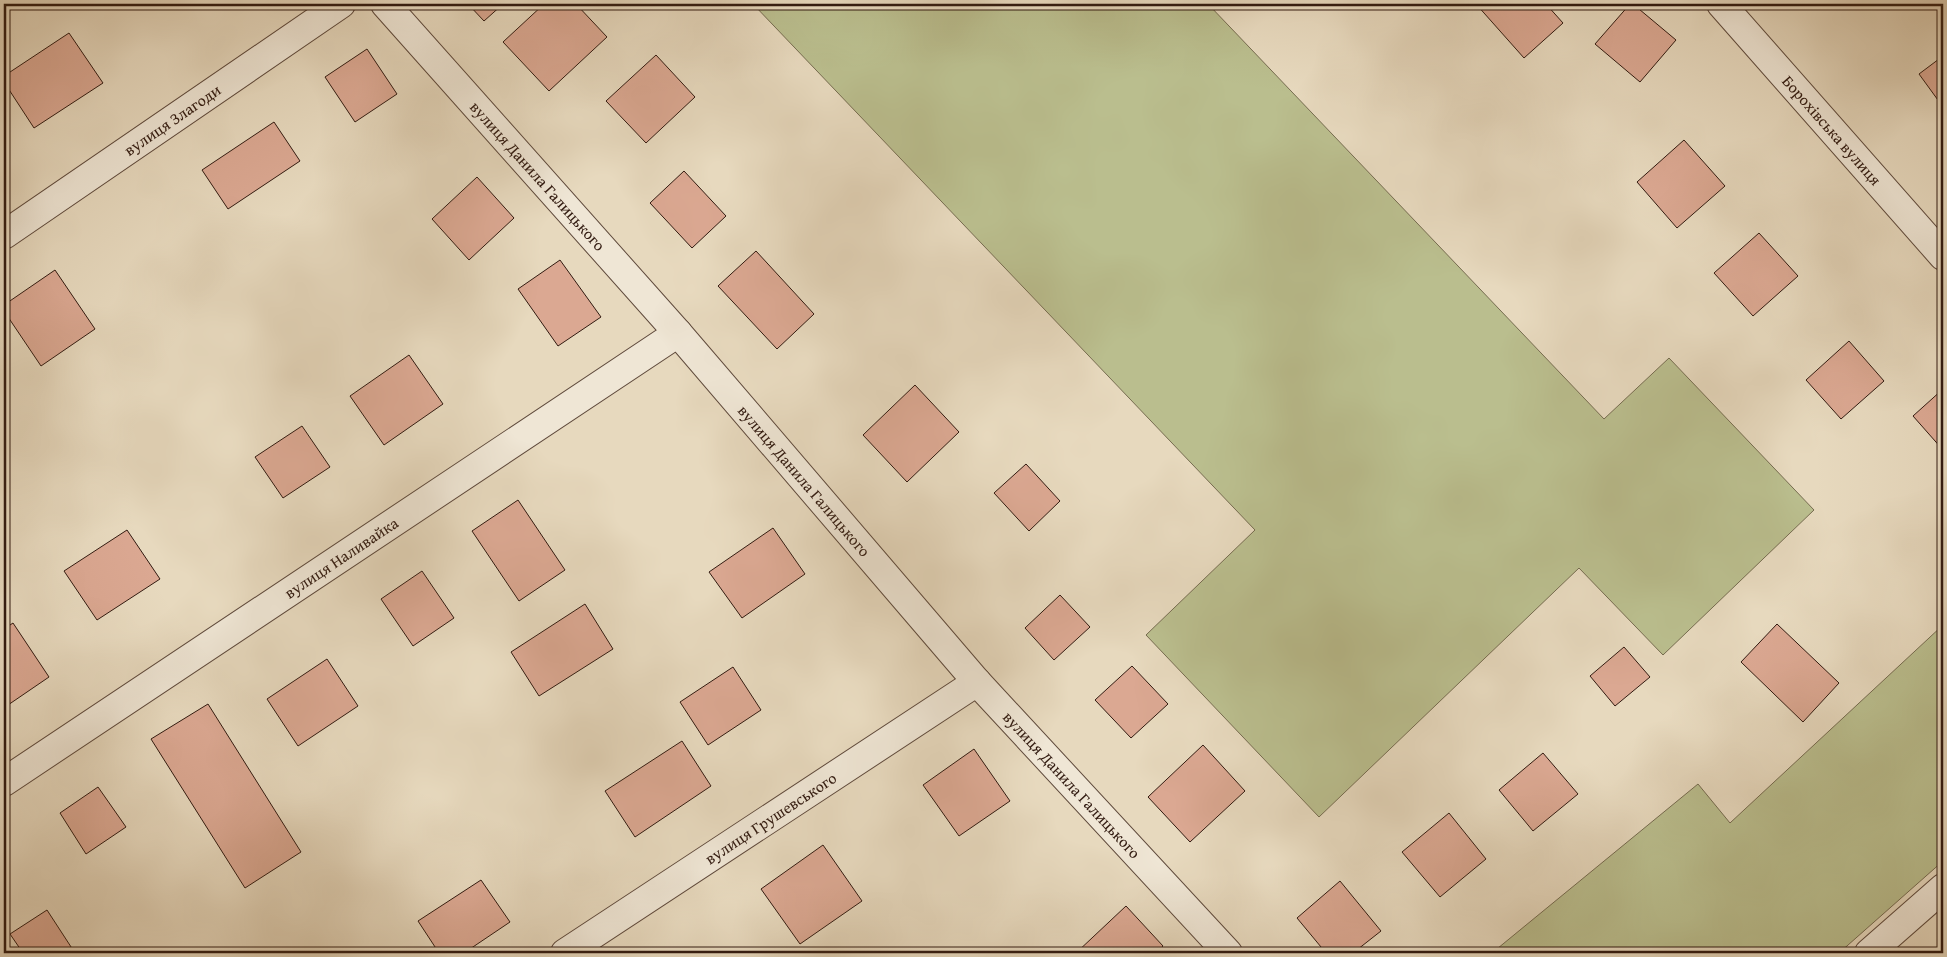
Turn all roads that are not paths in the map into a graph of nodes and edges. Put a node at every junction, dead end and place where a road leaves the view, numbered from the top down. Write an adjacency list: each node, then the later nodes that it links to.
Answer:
1 (341, 4): 4 (street, вулиця Злагоди)
2 (385, 4): 6 (street, вулиця Данила Галицького)
3 (1721, 4): 5 (street, Борохівська вулиця)
4 (4, 235)
5 (1943, 256)
6 (678, 333): 7 (street, вулиця Данила Галицького); 8 (street, вулиця Наливайка)
7 (976, 682): 10 (street, вулиця Грушевського); 11 (street, вулиця Данила Галицького)
8 (4, 782)
9 (1943, 888): 12 (street)
10 (566, 953)
11 (1228, 953)
12 (1869, 953)

